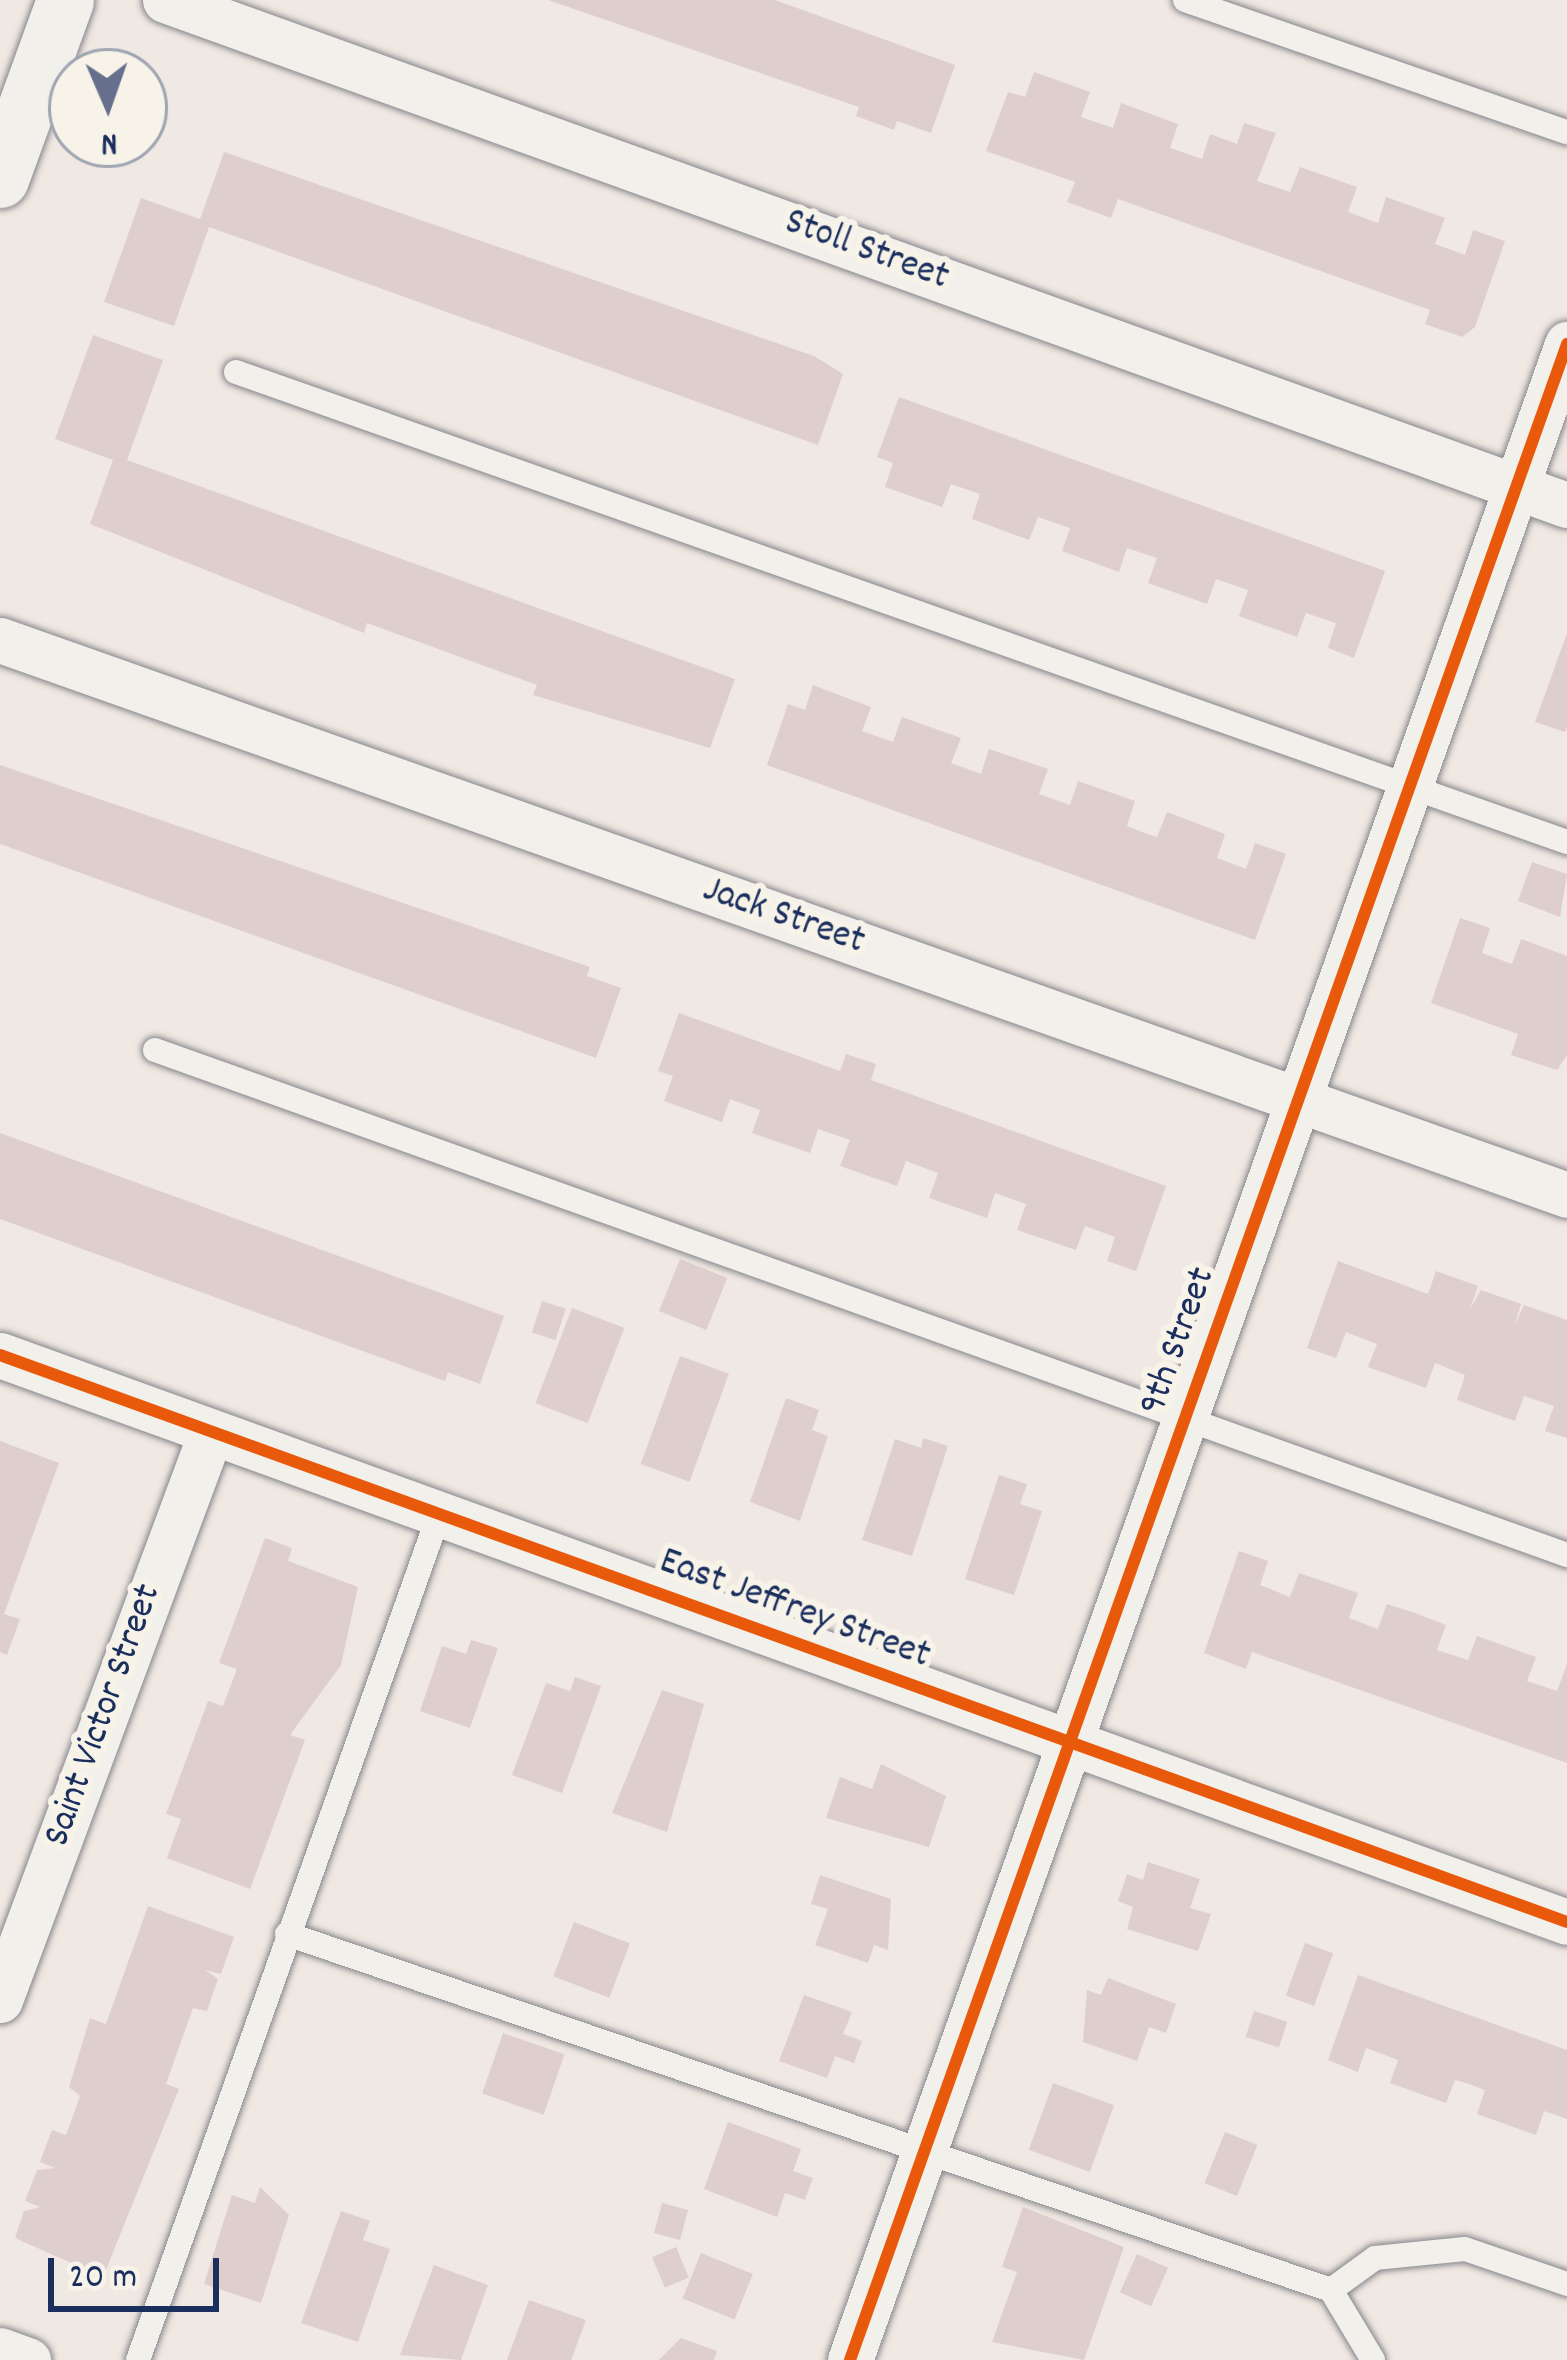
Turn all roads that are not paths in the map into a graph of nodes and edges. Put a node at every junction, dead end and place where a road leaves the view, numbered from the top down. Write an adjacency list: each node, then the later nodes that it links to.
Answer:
1 (65, 0): 5 (street)
2 (165, 0): 8 (street, Stoll Street)
3 (1185, 0): 4 (lane)
4 (1567, 133)
5 (0, 179)
6 (1567, 344): 8 (street, 9th Street)
7 (236, 372): 11 (lane)
8 (1516, 487): 9 (street, Stoll Street); 11 (street, 9th Street)
9 (1567, 505)
10 (0, 640): 14 (street, Jack Street)
11 (1408, 787): 12 (lane); 14 (street, 9th Street)
12 (1567, 842)
13 (154, 1050): 17 (lane)
14 (1299, 1100): 15 (street, Jack Street); 17 (street, 9th Street)
15 (1567, 1195)
16 (0, 1355): 18 (street, East Jeffrey Street)
17 (1186, 1416): 20 (lane); 21 (street, 9th Street)
18 (211, 1432): 19 (street, East Jeffrey Street); 24 (street, Saint Victor Street)
19 (439, 1514): 21 (street, East Jeffrey Street); 23 (lane)
20 (1567, 1555)
21 (1070, 1742): 22 (street, East Jeffrey Street); 25 (street, 9th Street)
22 (1567, 1922)
23 (287, 1934): 25 (lane); 30 (lane)
24 (0, 2000)
25 (924, 2152): 27 (lane); 31 (street, 9th Street)
26 (1567, 2284): 27 (lane)
27 (1331, 2290): 32 (lane)
28 (0, 2350): 29 (street)
29 (28, 2360)
30 (138, 2360)
31 (850, 2360)
32 (1372, 2360)

